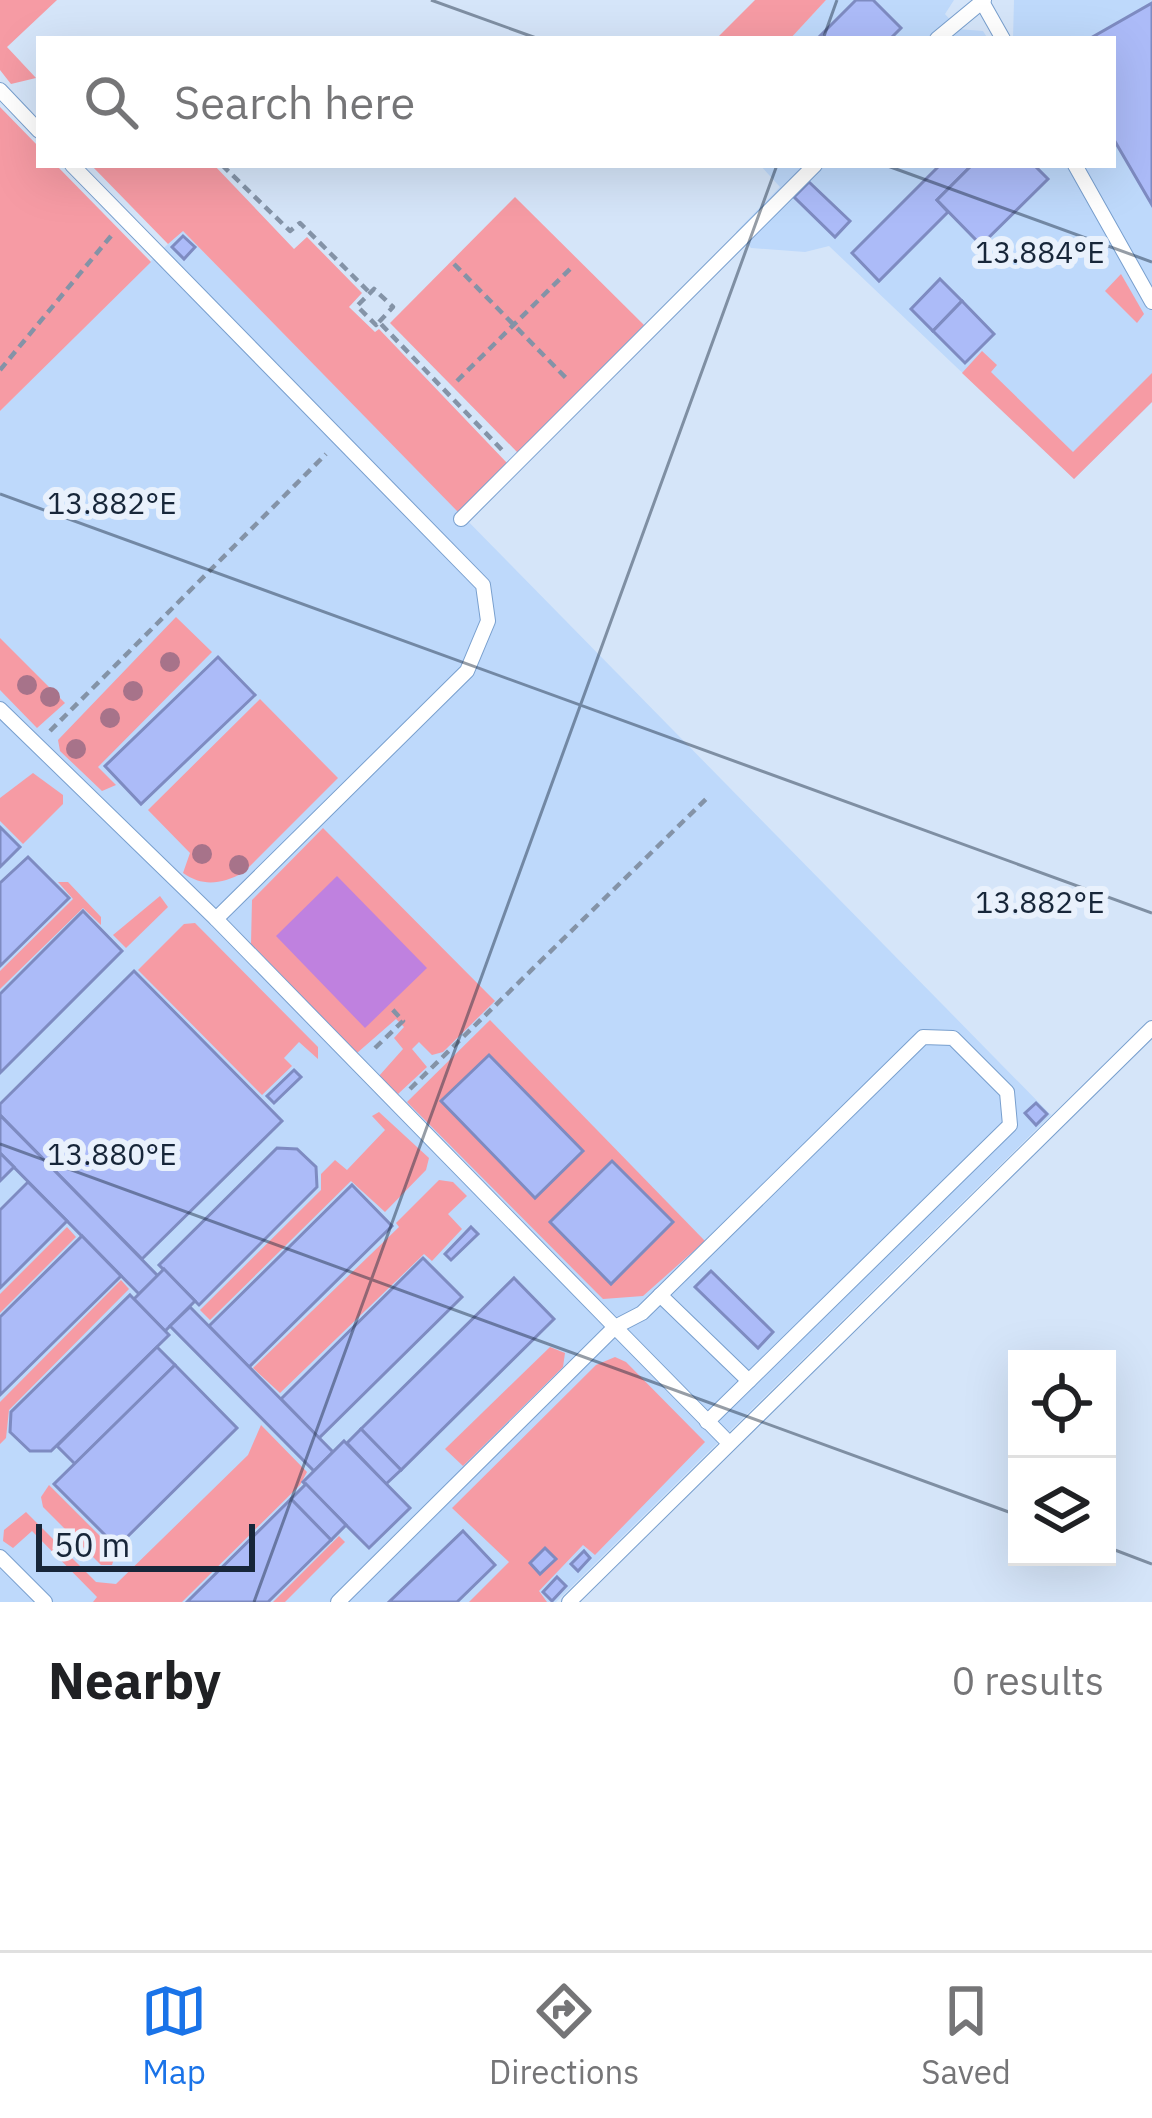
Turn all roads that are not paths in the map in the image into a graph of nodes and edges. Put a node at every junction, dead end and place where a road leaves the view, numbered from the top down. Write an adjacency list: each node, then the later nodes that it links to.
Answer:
1 (983, 0): 2 (lane); 3 (lane)
2 (941, 36)
3 (1002, 36)
4 (0, 91): 5 (lane)
5 (36, 128)
6 (75, 168): 12 (lane)
7 (812, 168): 10 (lane)
8 (1077, 168): 9 (lane)
9 (1152, 302)
10 (461, 519)
11 (0, 709): 12 (lane)
12 (216, 919): 15 (lane)
13 (1152, 1028): 18 (lane)
14 (660, 1294): 15 (lane); 16 (lane); 16 (lane)
15 (615, 1327): 17 (lane); 21 (lane)
16 (749, 1381): 17 (lane)
17 (707, 1422): 18 (lane)
18 (728, 1442): 22 (lane)
19 (0, 1557): 20 (lane)
20 (45, 1602)
21 (338, 1602)
22 (568, 1602)

